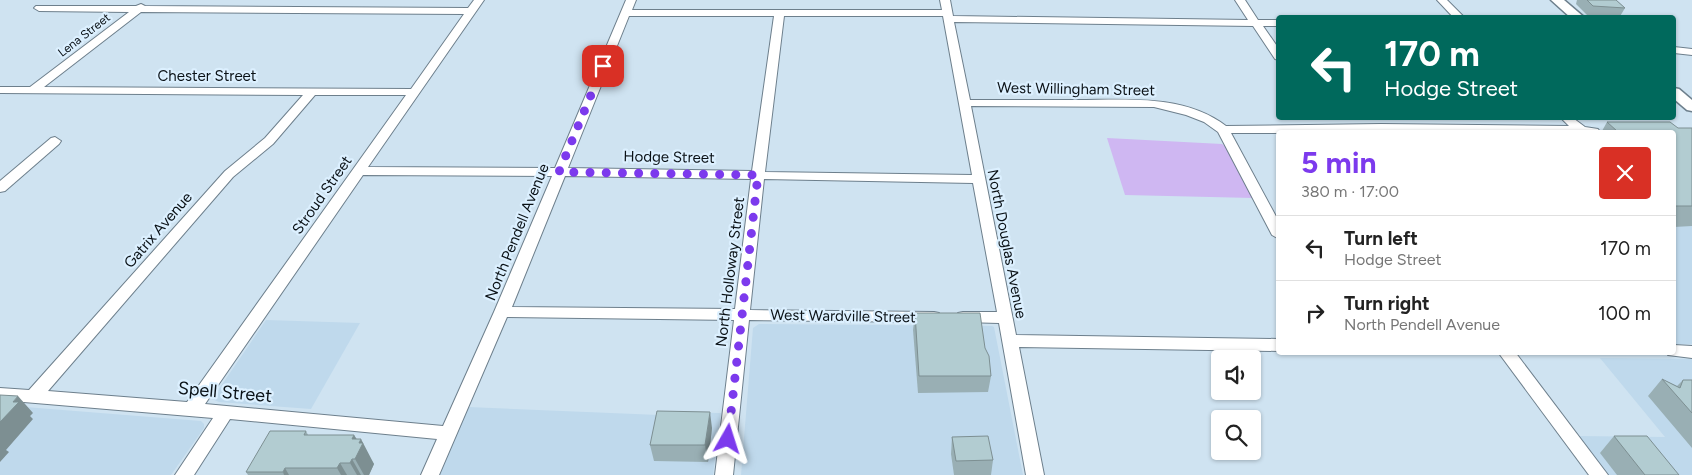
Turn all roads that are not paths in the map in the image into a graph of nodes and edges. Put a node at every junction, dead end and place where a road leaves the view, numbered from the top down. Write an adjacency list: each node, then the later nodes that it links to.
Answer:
1 (149, 0): 9 (street, Lena Street)
2 (631, 0): 10 (street, North Pendell Avenue)
3 (945, 0): 14 (street, North Douglas Avenue)
4 (1240, 0): 15 (street)
5 (1442, 0): 12 (street)
6 (1557, 0): 13 (street)
7 (475, 5): 9 (street); 23 (street, Stroud Street)
8 (38, 8): 9 (street)
9 (138, 9): 21 (street, Lena Street)
10 (625, 13): 11 (street); 34 (street, North Pendell Avenue)
11 (779, 13): 14 (street); 35 (street, North Holloway Street)
12 (1457, 15)
13 (1575, 15)
14 (949, 16): 15 (street); 25 (street, North Douglas Avenue)
15 (1255, 22): 16 (street); 19 (street)
16 (1276, 22)
17 (1676, 50): 18 (street)
18 (1692, 52)
19 (1276, 53)
20 (0, 90): 21 (street, Chester Street)
21 (33, 90): 22 (street, Chester Street)
22 (312, 91): 23 (street, Chester Street); 48 (street, Gatrix Avenue)
23 (414, 92): 33 (street, Stroud Street)
24 (1676, 94): 26 (street)
25 (964, 103): 29 (street, West Willingham Street); 36 (street, North Douglas Avenue)
26 (1692, 107)
27 (1569, 120): 31 (street)
28 (1323, 126): 29 (street, West Willingham Street); 30 (street, West Willingham Street)
29 (1223, 130): 38 (street)
30 (1548, 130)
31 (1580, 130)
32 (55, 141): 37 (street)
33 (358, 171): 34 (street, Hodge Street); 49 (street, Stroud Street)
34 (559, 172): 35 (street, Hodge Street); 39 (street, North Pendell Avenue)
35 (758, 175): 36 (street, Hodge Street); 40 (street, North Holloway Street)
36 (978, 179): 41 (street, North Douglas Avenue)
37 (0, 188)
38 (1276, 229)
39 (502, 312): 40 (street, West Wardville Street); 51 (street, North Pendell Avenue)
40 (741, 315): 41 (street, West Wardville Street); 54 (street, North Holloway Street)
41 (1005, 318): 42 (street, North Douglas Avenue)
42 (1009, 341): 43 (street); 55 (street, North Douglas Avenue)
43 (1276, 345)
44 (1676, 351): 45 (street)
45 (1692, 352)
46 (1508, 355): 56 (street)
47 (0, 394): 48 (street, Spell Street)
48 (33, 397): 49 (street, Spell Street)
49 (192, 409): 50 (street, Spell Street)
50 (226, 412): 51 (street, Spell Street); 52 (street)
51 (447, 433): 53 (street, North Pendell Avenue)
52 (184, 475)
53 (430, 475)
54 (724, 475)
55 (1036, 475)
56 (1599, 475)

